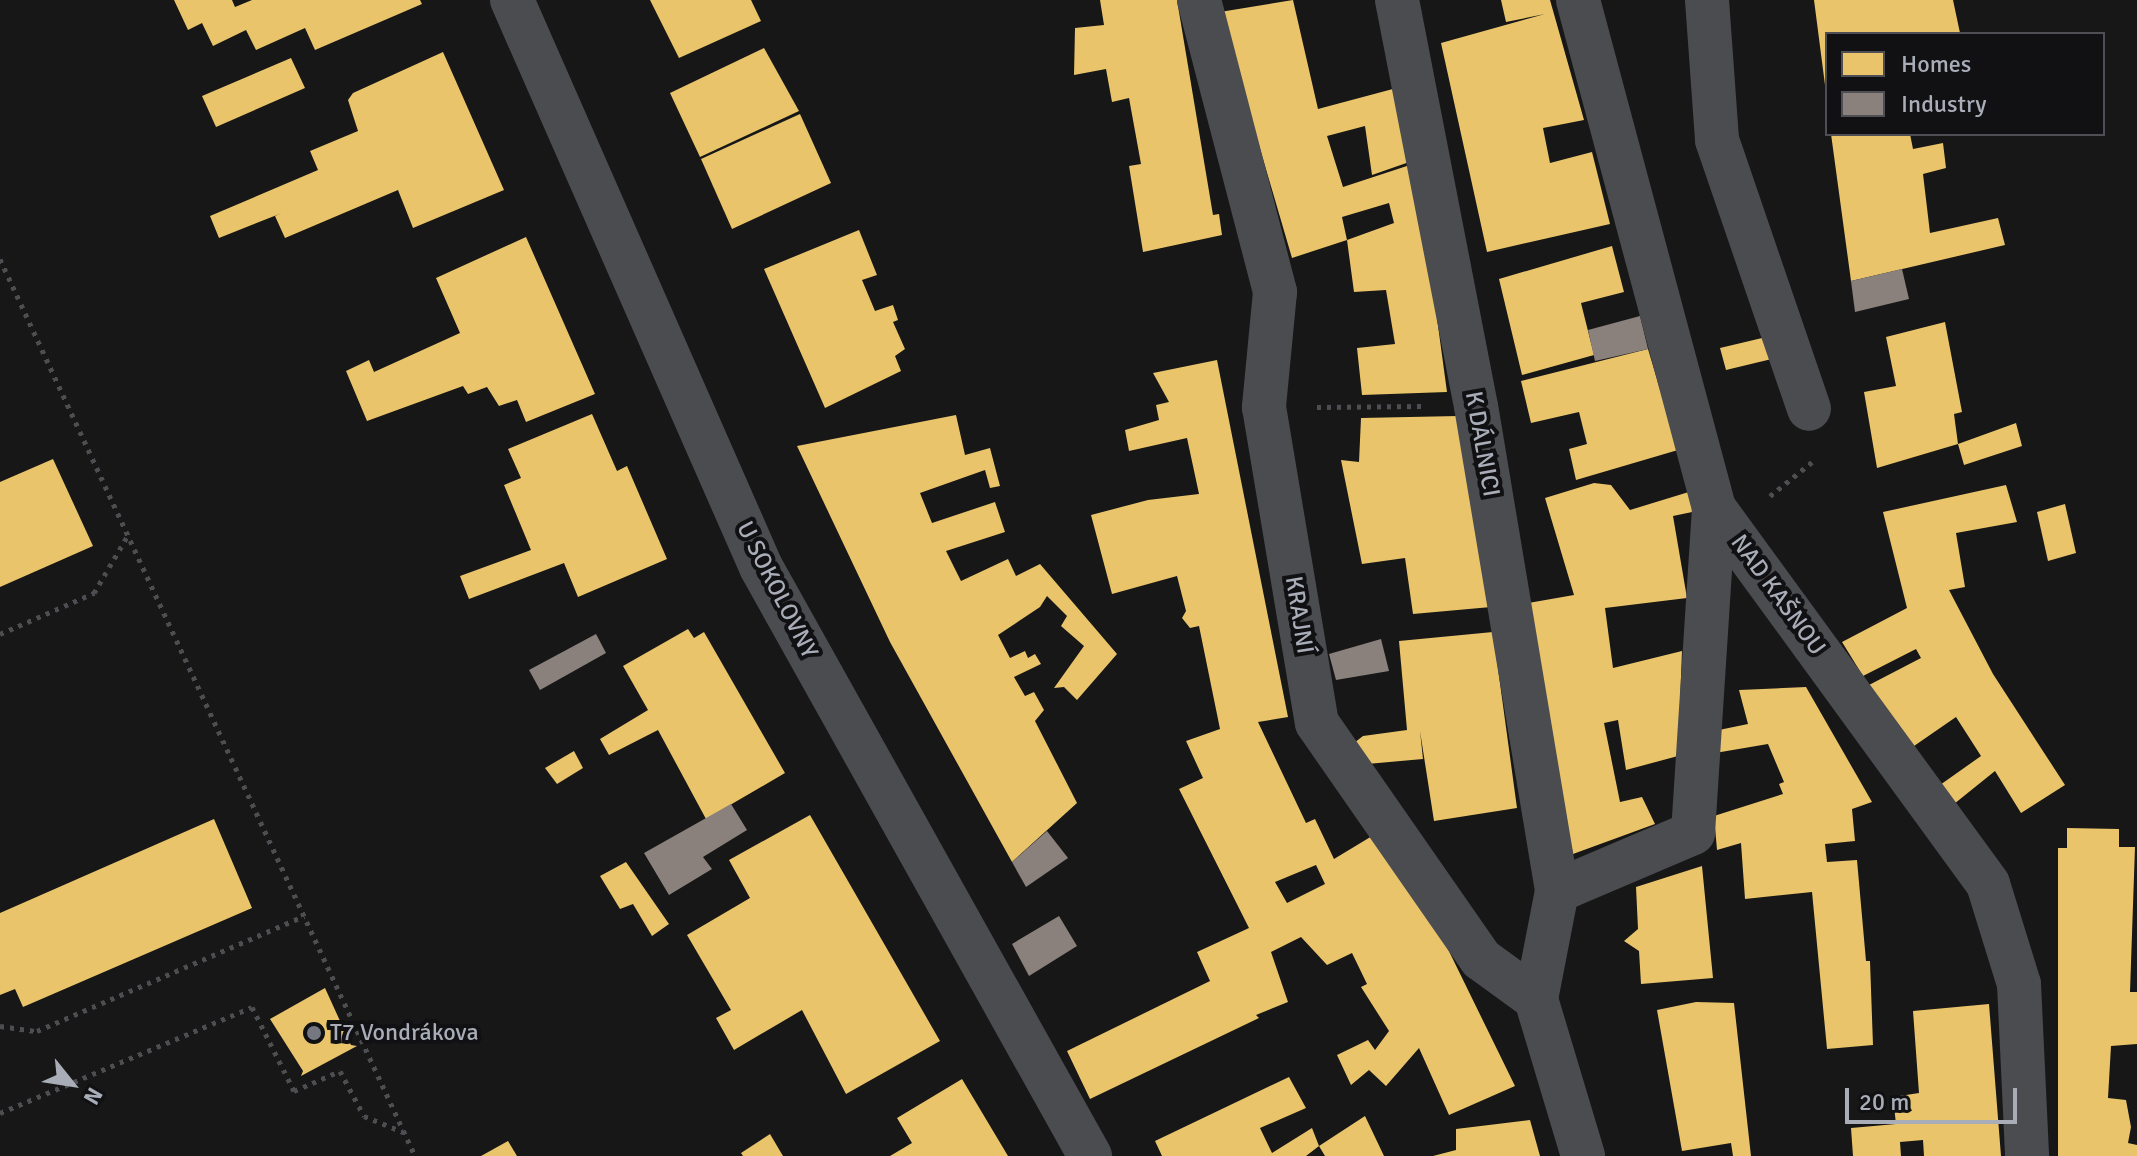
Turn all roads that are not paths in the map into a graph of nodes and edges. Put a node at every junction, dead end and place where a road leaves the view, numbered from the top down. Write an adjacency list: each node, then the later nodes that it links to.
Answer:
1 (512, 0): 10 (street, U SOKOLOVNY)
2 (1199, 0): 9 (street, KRAJNÍ)
3 (1397, 0): 8 (street, K DÁLNICI)
4 (1578, 0): 7 (street, NAD KAŠNOU)
5 (1707, 0): 6 (street)
6 (1809, 409)
7 (1722, 518): 8 (street); 12 (street, NAD KAŠNOU)
8 (1557, 891): 9 (street, K DÁLNICI)
9 (1536, 999): 11 (street)
10 (1090, 1156)
11 (1583, 1156)
12 (2027, 1156)

